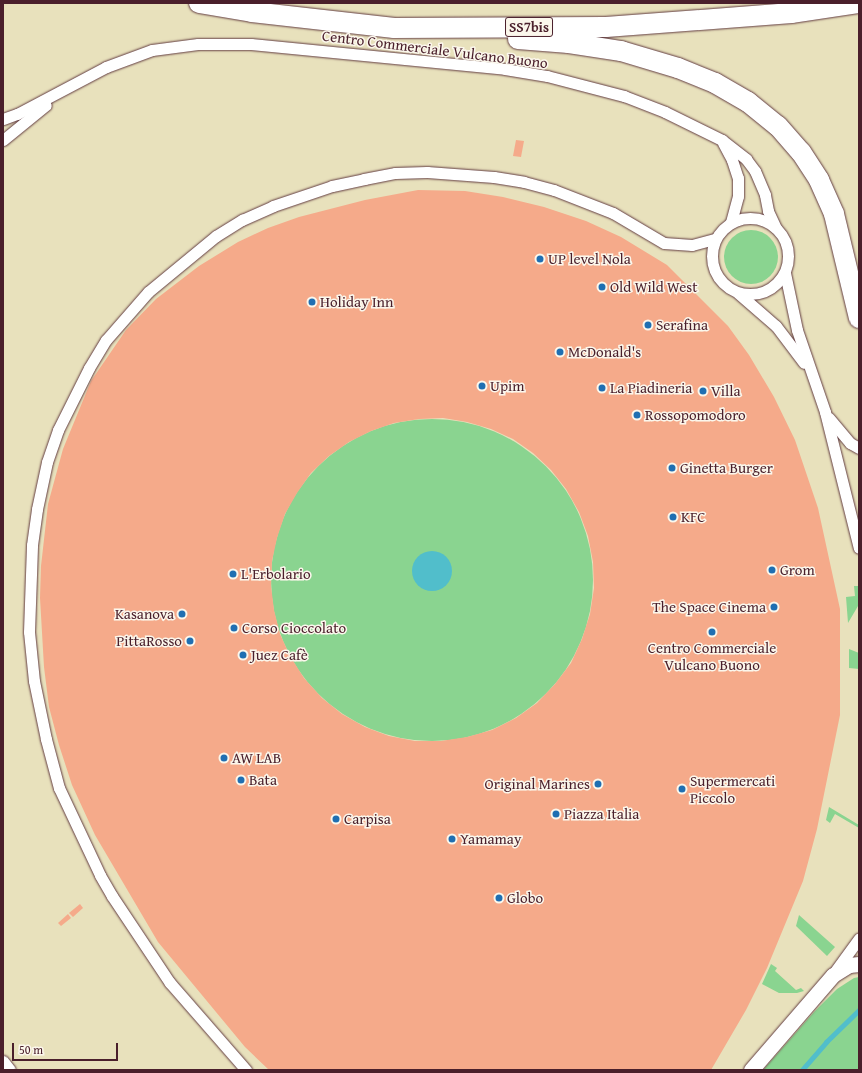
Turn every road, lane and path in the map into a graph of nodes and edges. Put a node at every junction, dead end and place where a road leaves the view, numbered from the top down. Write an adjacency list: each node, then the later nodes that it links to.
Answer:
1 (199, 3): 3 (highway, SS7bis)
2 (858, 3): 3 (highway, SS7bis)
3 (394, 28): 13 (highway)
4 (61, 92): 5 (street); 6 (street); 7 (street, Centro Commerciale Vulcano Buono)
5 (3, 119)
6 (3, 140)
7 (722, 140): 8 (street); 9 (street, Centro Commerciale Vulcano Buono)
8 (731, 223): 9 (street); 10 (street)
9 (776, 228): 11 (street, Centro Commerciale Vulcano Buono)
10 (715, 239): 12 (street, Centro Commerciale Vulcano Buono); 24 (street)
11 (785, 273): 12 (street); 14 (street, Centro Commerciale Vulcano Buono)
12 (738, 293): 14 (street, Centro Commerciale Vulcano Buono)
13 (859, 318)
14 (810, 372): 15 (street, Centro Commerciale Vulcano Buono)
15 (825, 412): 16 (street); 17 (street, Centro Commerciale Vulcano Buono)
16 (859, 448)
17 (857, 535): 18 (street, Centro Commerciale Vulcano Buono)
18 (859, 548)
19 (859, 938): 21 (street)
20 (859, 964): 21 (street)
21 (832, 975): 25 (street)
22 (3, 1061): 23 (street)
23 (10, 1070)
24 (246, 1070)
25 (751, 1070)

